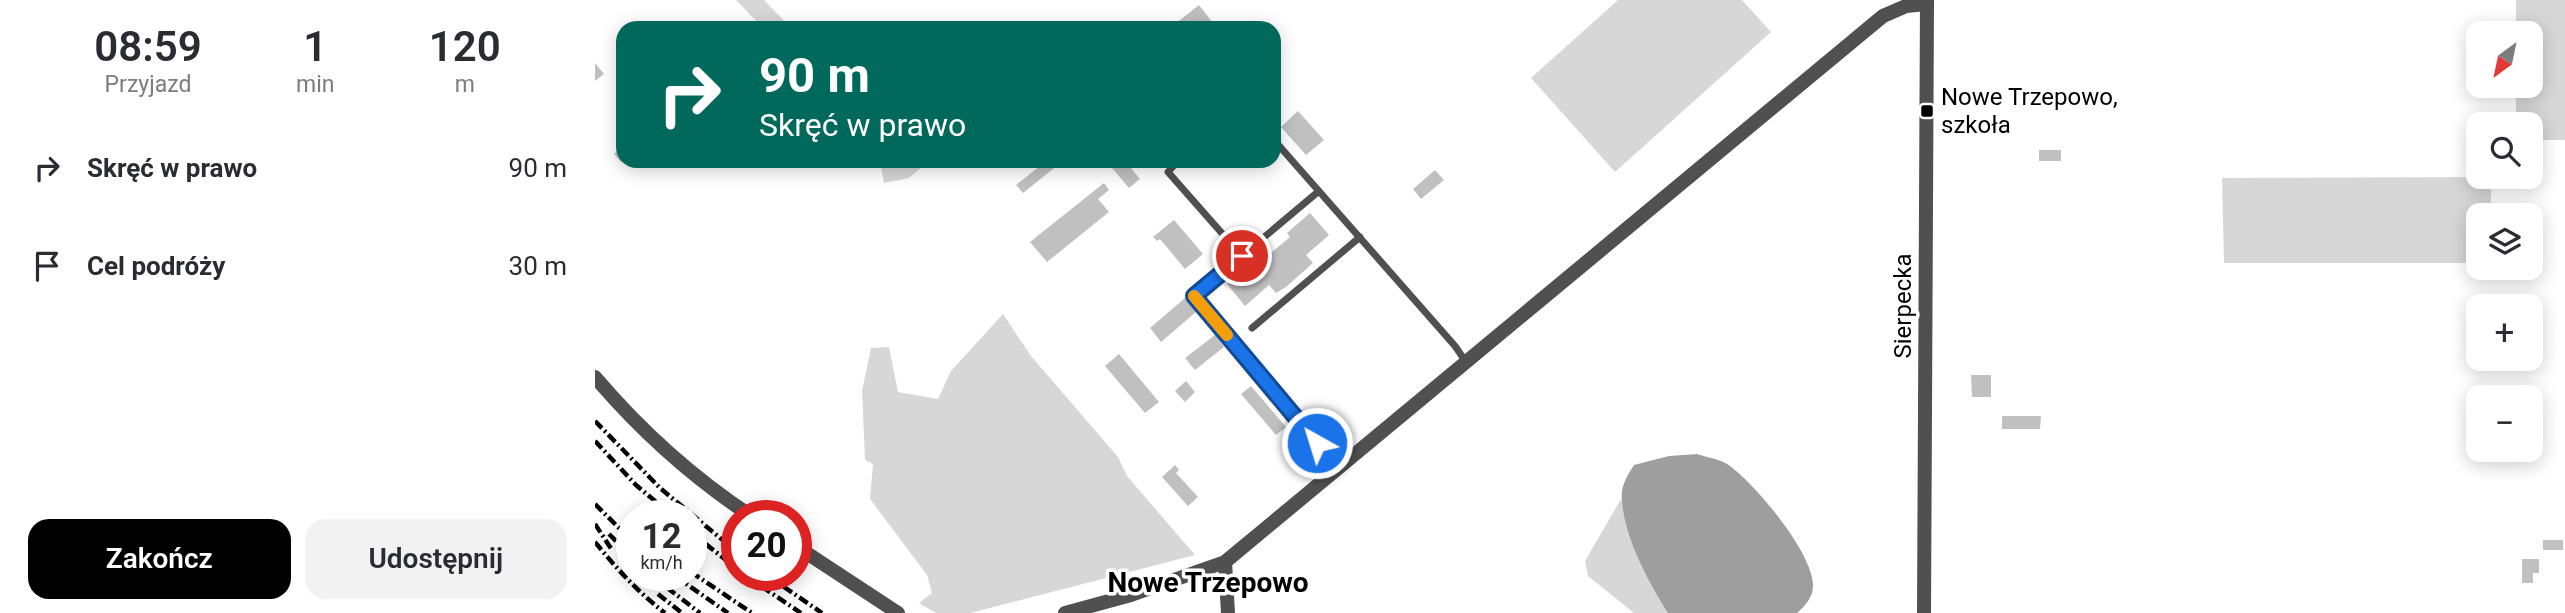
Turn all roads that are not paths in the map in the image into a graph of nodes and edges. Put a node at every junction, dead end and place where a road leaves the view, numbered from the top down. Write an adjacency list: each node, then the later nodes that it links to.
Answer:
1 (1927, 2): 8 (street); 17 (street, Sierpecka)
2 (1281, 148): 4 (lane)
3 (1172, 168): 6 (lane)
4 (1319, 191): 5 (lane); 6 (lane)
5 (1360, 237): 7 (lane); 8 (lane)
6 (1242, 256): 10 (lane)
7 (1252, 328)
8 (1467, 363): 10 (street)
9 (595, 377): 11 (street)
10 (1338, 469): 13 (street)
11 (730, 500)
12 (812, 557): 14 (street)
13 (1225, 562): 15 (street); 16 (street)
14 (898, 613)
15 (1065, 613)
16 (1228, 613)
17 (1924, 613)

